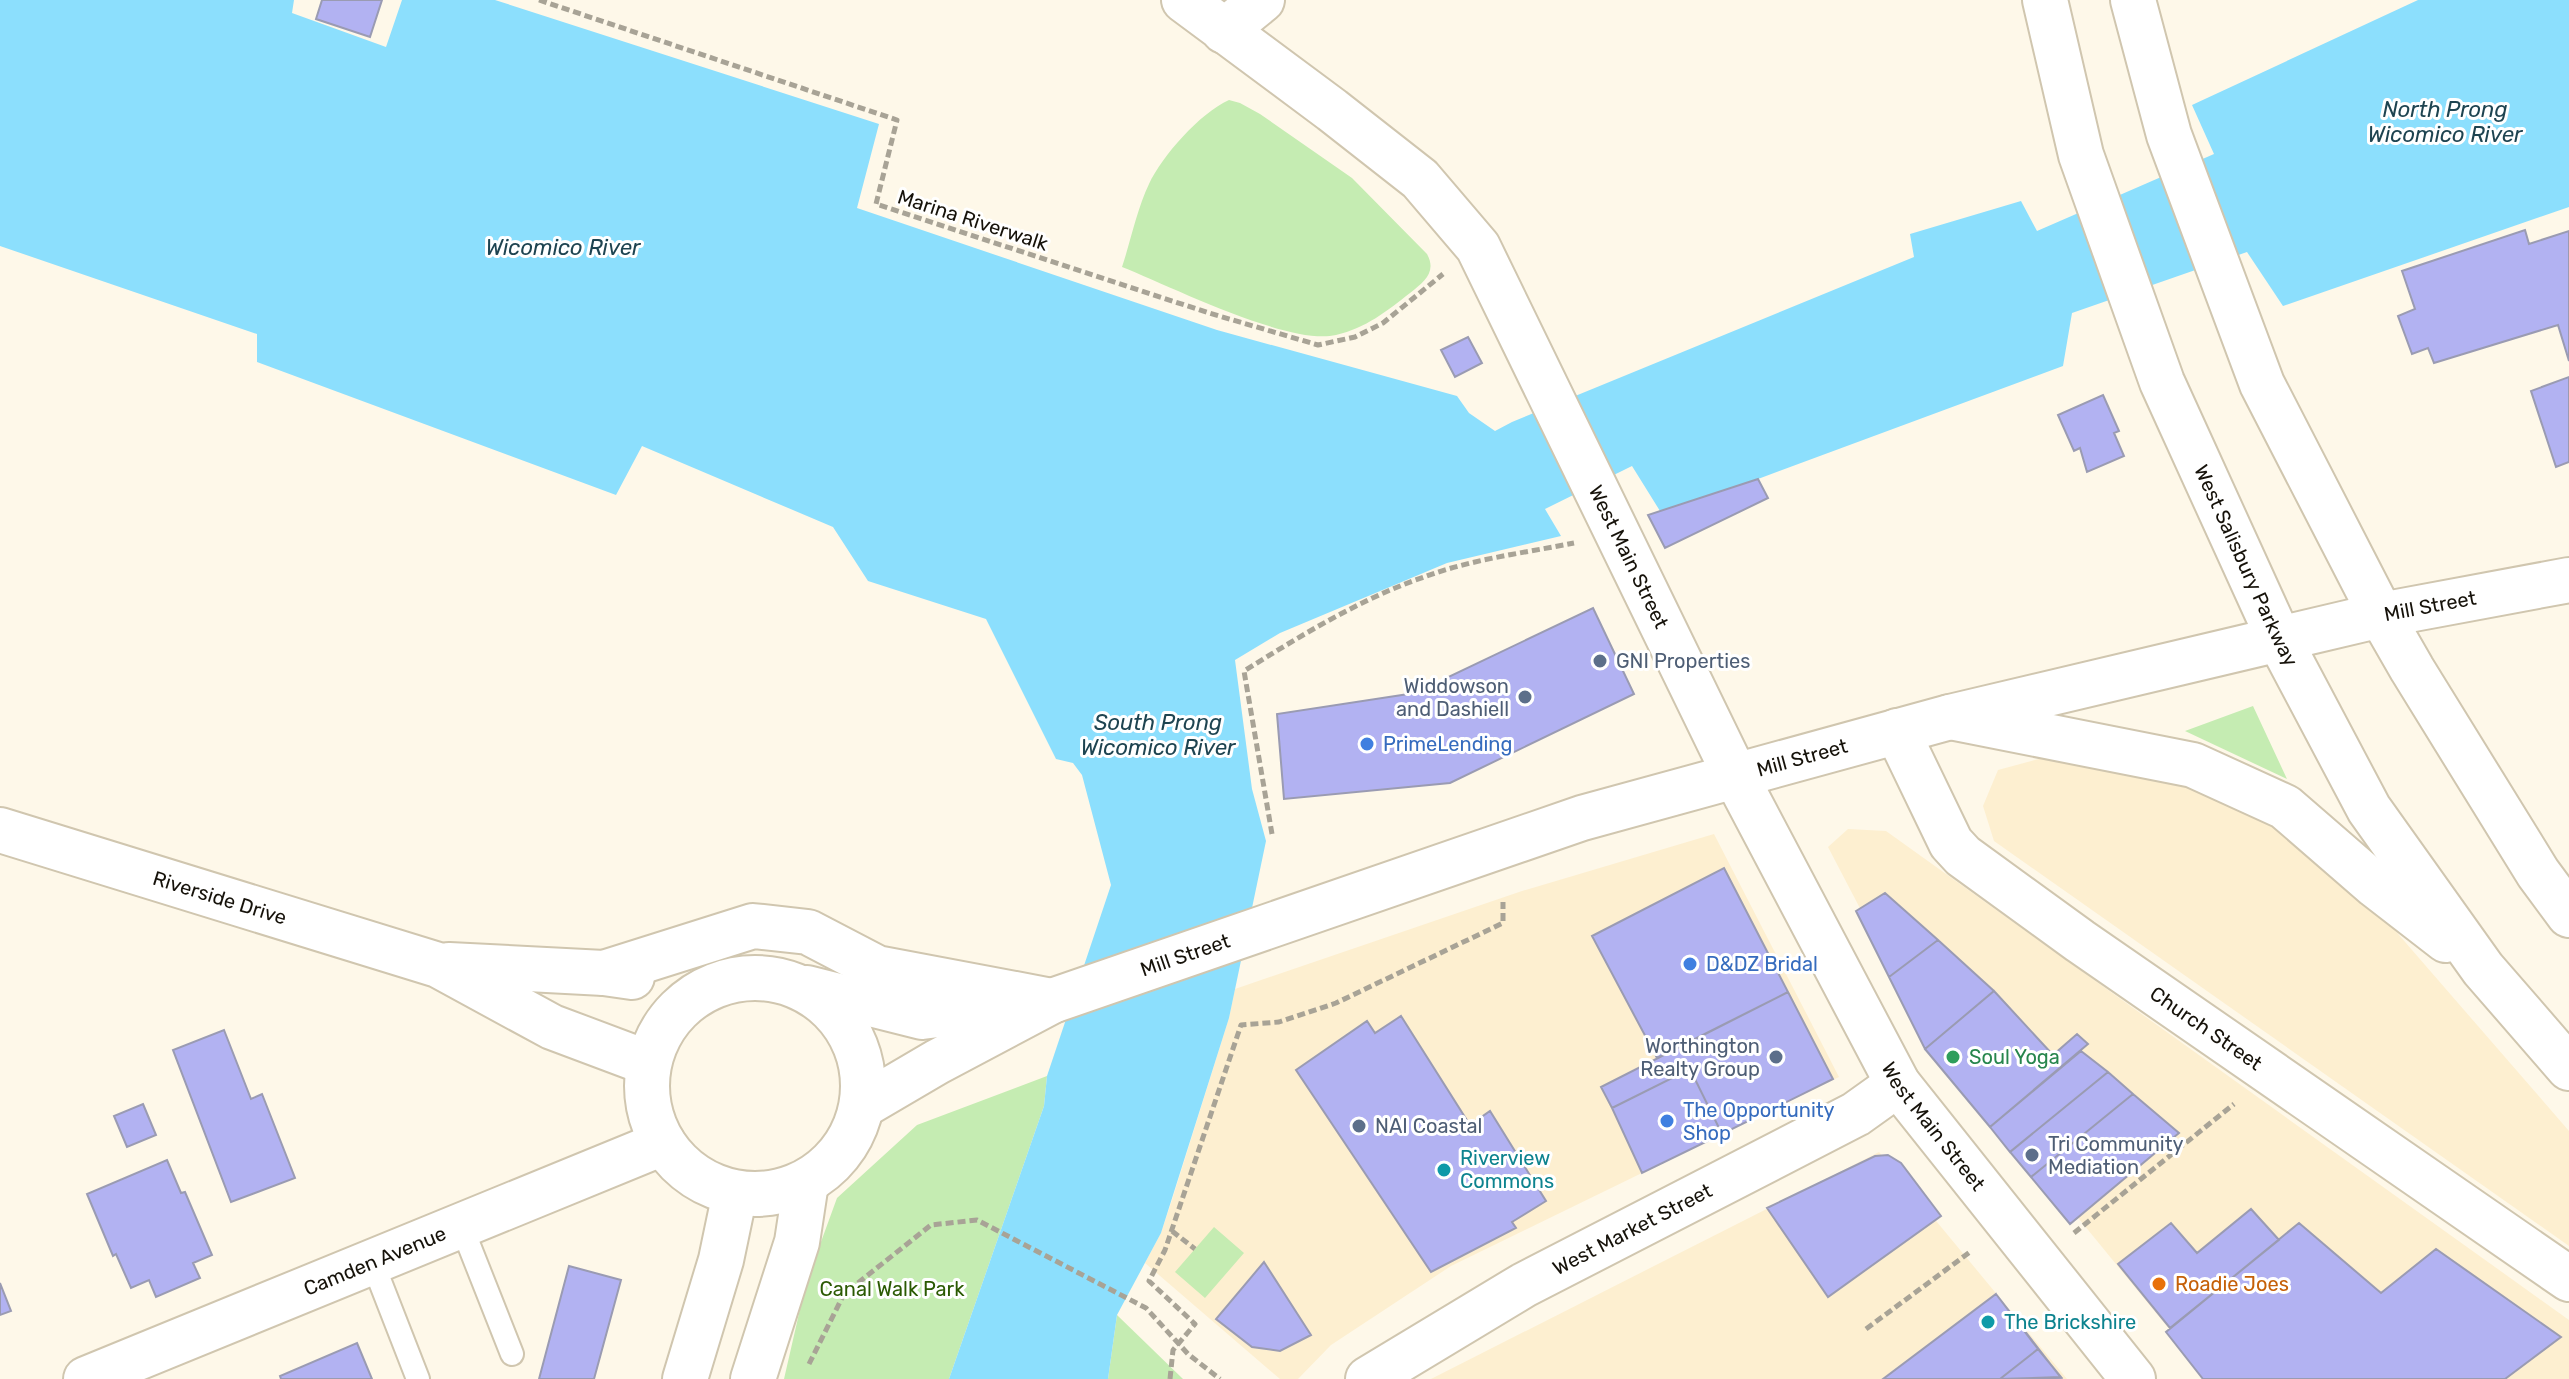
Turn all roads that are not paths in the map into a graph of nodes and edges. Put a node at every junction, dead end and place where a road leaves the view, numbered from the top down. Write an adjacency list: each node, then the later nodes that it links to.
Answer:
1 (1184, 0): 5 (main road, West Main Street)
2 (1262, 0): 5 (main road)
3 (2045, 0): 8 (main road, West Salisbury Parkway)
4 (2133, 0): 7 (main road)
5 (1224, 31): 11 (main road, West Main Street)
6 (2569, 580): 7 (main road, Mill Street)
7 (2381, 615): 8 (main road, Mill Street); 13 (main road)
8 (2279, 639): 9 (main road, Mill Street); 15 (main road, West Salisbury Parkway)
9 (1950, 717): 10 (main road, Mill Street); 15 (main road)
10 (1897, 731): 11 (main road, Mill Street); 29 (main road, Church Street)
11 (1736, 777): 19 (main road, Mill Street); 22 (main road, West Main Street)
12 (0, 830): 14 (main road, Riverside Drive)
13 (2569, 915)
14 (438, 965): 16 (main road, Riverside Drive); 20 (main road, Riverside Drive)
15 (2483, 969): 21 (main road, West Salisbury Parkway)
16 (604, 973): 18 (main road, Riverside Drive); 19 (main road)
17 (799, 986): 18 (main road); 19 (main road, Mill Street); 23 (main road)
18 (705, 989): 20 (main road)
19 (1062, 997): 23 (main road, Mill Street)
20 (648, 1063): 24 (main road)
21 (2569, 1068)
22 (1898, 1084): 35 (main road, West Market Street); 36 (main road, West Main Street)
23 (862, 1106): 25 (main road)
24 (663, 1143): 26 (main road); 27 (main road, Camden Avenue)
25 (806, 1183): 26 (main road); 34 (main road)
26 (735, 1193): 33 (main road)
27 (461, 1225): 28 (main road, Camden Avenue); 30 (lane)
28 (372, 1261): 31 (main road, Camden Avenue); 32 (lane)
29 (2569, 1279)
30 (512, 1354)
31 (86, 1379)
32 (418, 1379)
33 (685, 1379)
34 (753, 1379)
35 (1368, 1379)
36 (2133, 1379)

